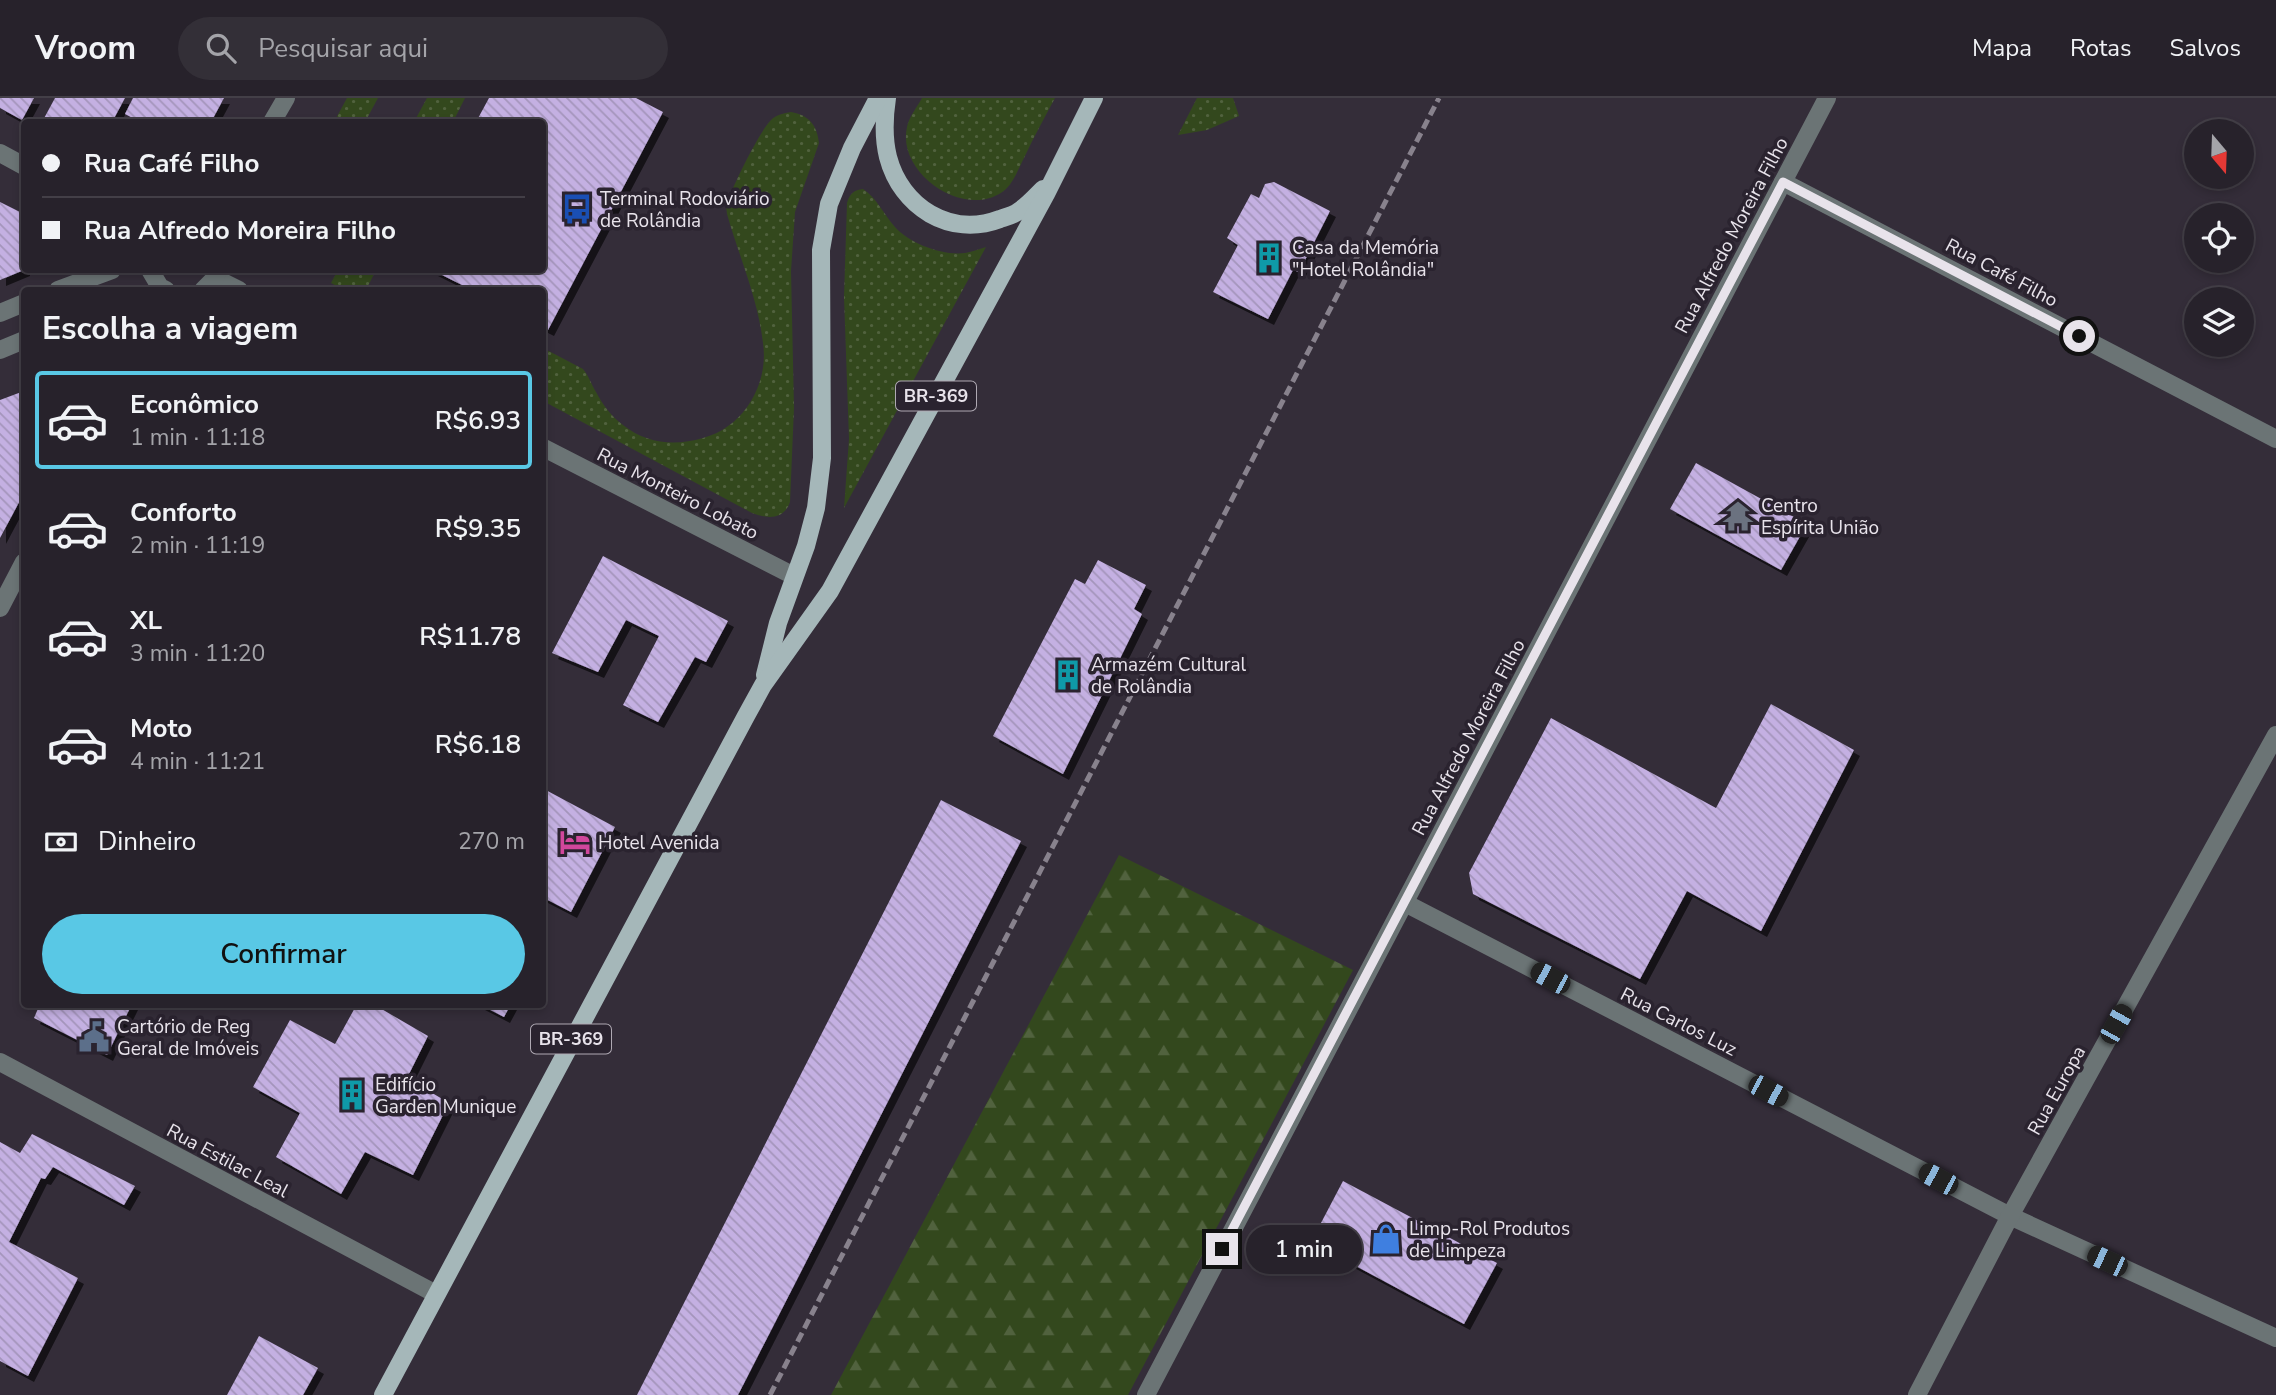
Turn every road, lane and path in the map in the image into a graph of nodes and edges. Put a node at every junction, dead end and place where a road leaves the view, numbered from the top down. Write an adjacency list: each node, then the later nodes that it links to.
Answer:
1 (286, 98): 6 (street)
2 (878, 98): 22 (main road, BR-369)
3 (887, 98): 9 (main road)
4 (1094, 98): 9 (main road, BR-369)
5 (1827, 98): 10 (street, Rua Alfredo Moreira Filho)
6 (274, 119)
7 (0, 153): 8 (street)
8 (21, 164)
9 (1056, 174): 24 (main road, BR-369)
10 (1783, 182): 19 (street, Rua Café Filho); 26 (street, Rua Alfredo Moreira Filho)
11 (104, 273): 13 (street)
12 (212, 279): 14 (street)
13 (66, 287)
14 (232, 287)
15 (21, 304): 16 (street)
16 (0, 313)
17 (21, 341): 18 (street)
18 (0, 349)
19 (2276, 439)
20 (546, 449): 22 (street, Rua Monteiro Lobato)
21 (21, 568): 23 (street)
22 (794, 576): 24 (main road, BR-369)
23 (0, 608)
24 (763, 685): 29 (main road, BR-369)
25 (2276, 735): 28 (street, Rua Europa)
26 (1405, 903): 28 (street, Rua Carlos Luz); 32 (street, Rua Alfredo Moreira Filho)
27 (0, 1062): 29 (street, Rua Estilac Leal)
28 (2010, 1216): 30 (street, Rua Carlos Luz); 33 (street, Rua Europa)
29 (436, 1294): 31 (main road, BR-369)
30 (2276, 1338)
31 (383, 1395)
32 (1146, 1395)
33 (1916, 1395)

